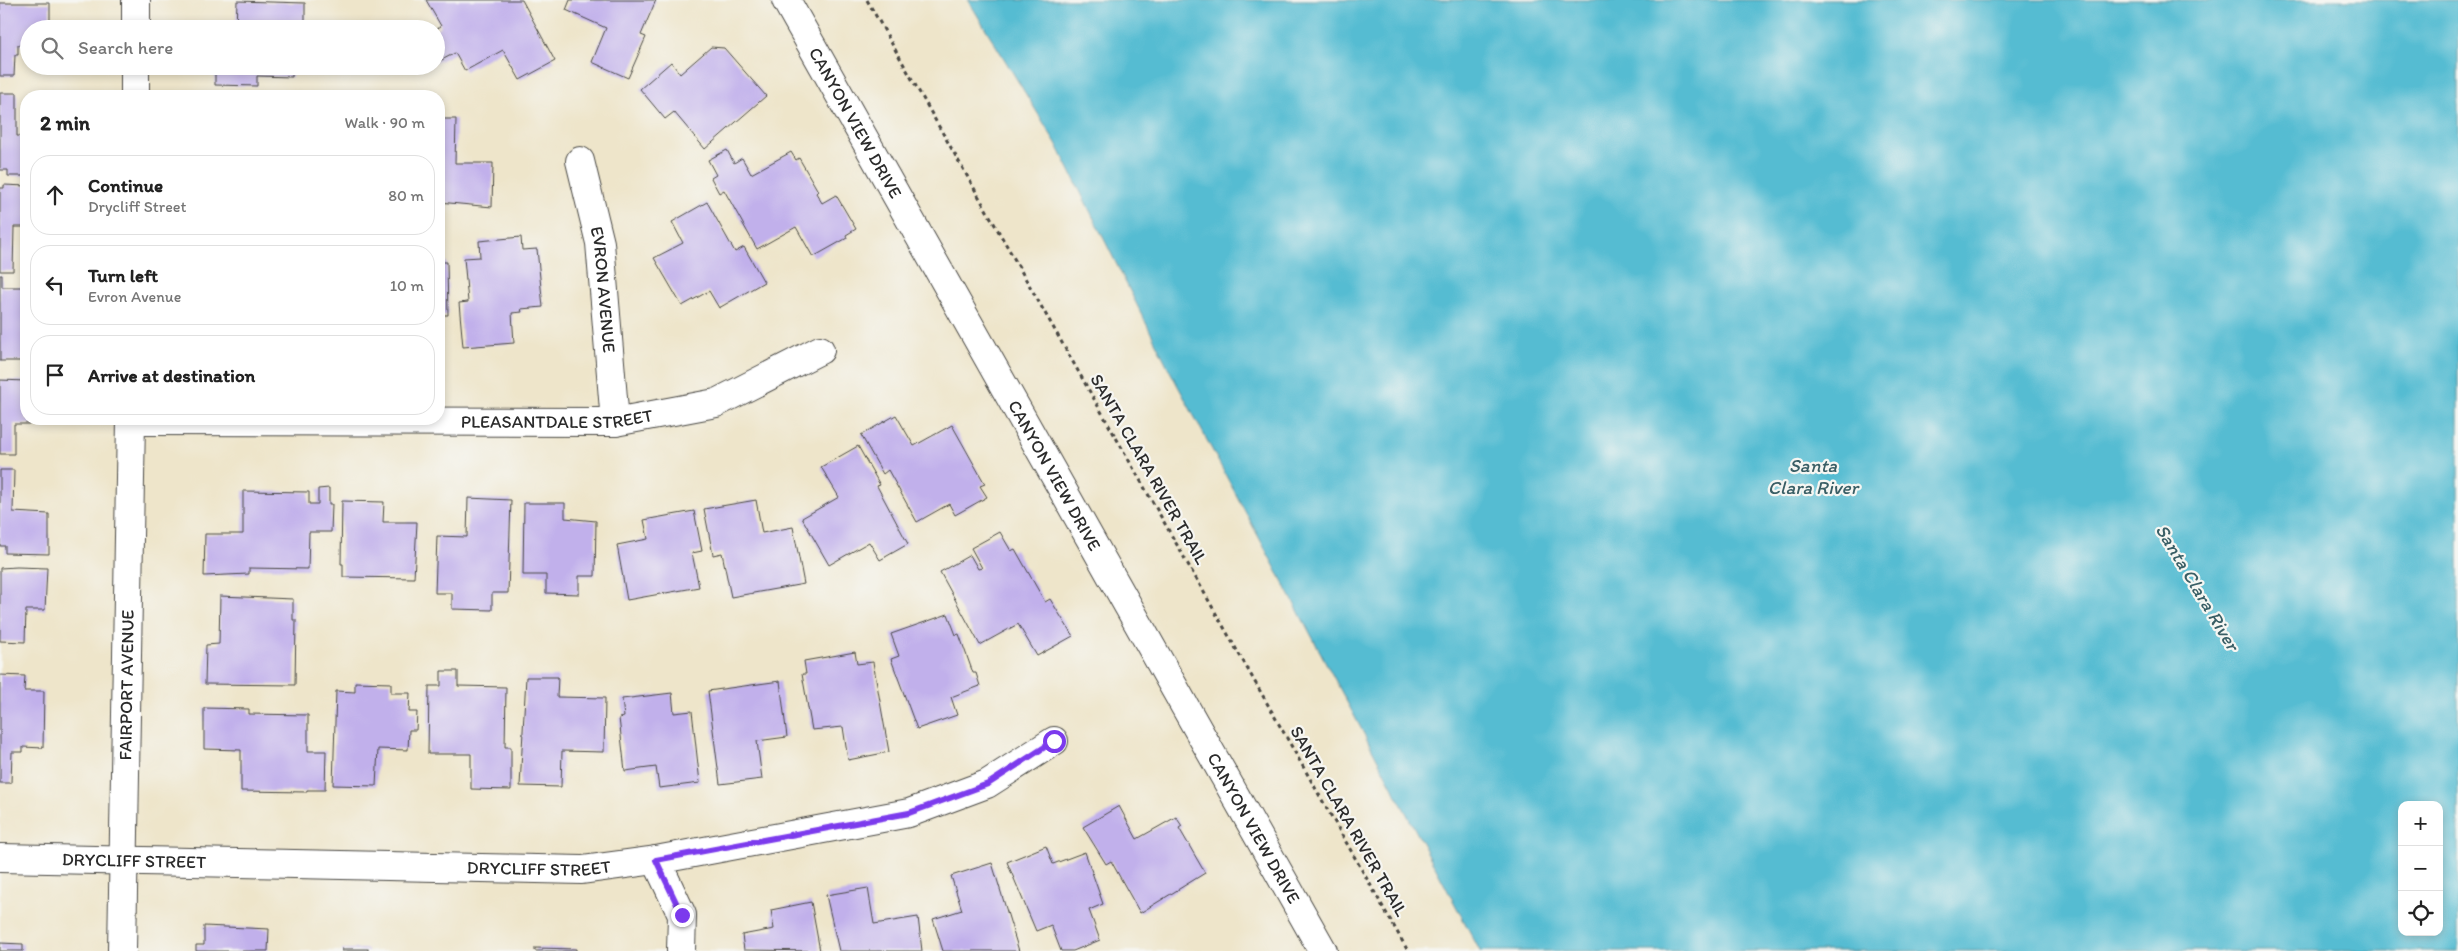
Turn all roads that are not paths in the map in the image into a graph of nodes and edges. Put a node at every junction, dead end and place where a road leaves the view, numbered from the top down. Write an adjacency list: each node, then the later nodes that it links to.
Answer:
1 (136, 0): 3 (street)
2 (786, 0): 17 (street, CANYON VIEW DRIVE)
3 (136, 20)
4 (135, 75): 5 (street)
5 (135, 90)
6 (580, 161): 9 (street, EVRON AVENUE)
7 (820, 350): 9 (street, PLEASANTDALE STREET)
8 (445, 421): 9 (street, PLEASANTDALE STREET)
9 (615, 422)
10 (131, 425): 13 (street, FAIRPORT AVENUE)
11 (1054, 741): 14 (street, DRYCLIFF STREET)
12 (0, 858): 13 (street, DRYCLIFF STREET)
13 (123, 859): 14 (street, DRYCLIFF STREET); 15 (street, FAIRPORT AVENUE)
14 (656, 860): 16 (street)
15 (122, 951)
16 (681, 951)
17 (1323, 951)

